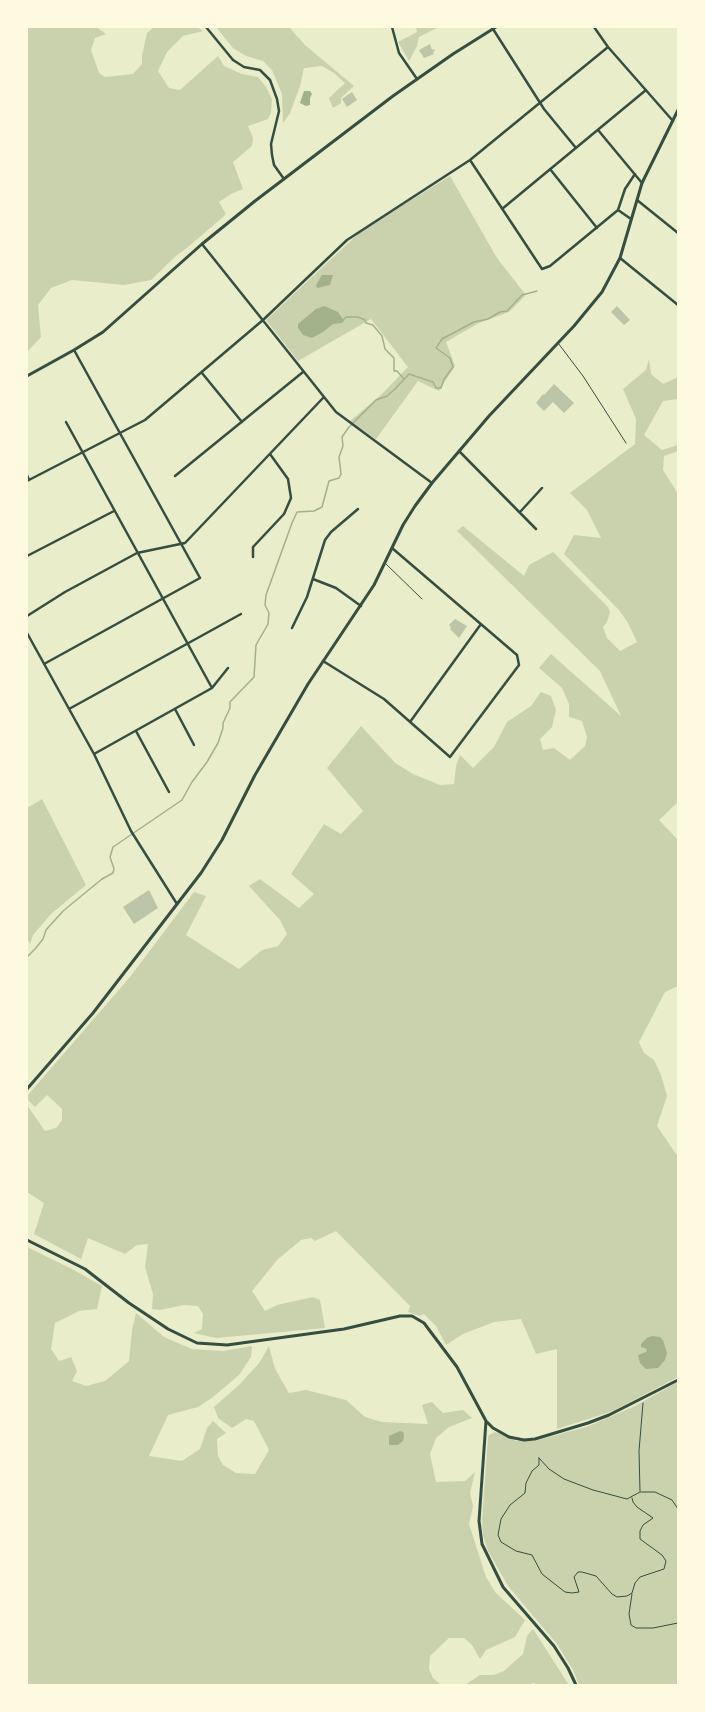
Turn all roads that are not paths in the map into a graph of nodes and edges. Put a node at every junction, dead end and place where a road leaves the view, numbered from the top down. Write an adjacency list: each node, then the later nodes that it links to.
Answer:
1 (206, 27): 16 (street)
2 (392, 27): 6 (street)
3 (594, 27): 5 (street)
4 (494, 28): 6 (main road); 8 (street)
5 (608, 47): 7 (street); 8 (street)
6 (417, 79): 16 (main road)
7 (646, 90): 10 (street); 11 (street)
8 (540, 103): 12 (street); 13 (street)
9 (678, 110): 10 (main road)
10 (673, 121): 17 (main road)
11 (598, 130): 12 (street); 15 (street)
12 (576, 148): 14 (street)
13 (470, 160): 19 (street); 27 (street)
14 (550, 169): 19 (street); 22 (street)
15 (635, 174): 17 (street); 20 (street)
16 (284, 179): 24 (main road)
17 (642, 183): 18 (main road)
18 (636, 199): 21 (main road); 23 (street)
19 (502, 209): 22 (street)
20 (618, 210): 21 (street); 22 (street)
21 (631, 220): 25 (main road)
22 (597, 228)
23 (678, 233)
24 (202, 244): 27 (street); 29 (main road)
25 (620, 258): 26 (street); 28 (main road)
26 (678, 305)
27 (263, 320): 30 (street); 31 (street)
28 (558, 343): 37 (lane); 38 (main road)
29 (74, 350): 32 (main road); 36 (street)
30 (303, 372): 33 (street); 35 (street)
31 (202, 373): 35 (street); 36 (street)
32 (27, 376)
33 (323, 398): 40 (street); 44 (street)
34 (66, 422): 39 (street)
35 (242, 422): 42 (street)
36 (119, 434): 39 (street); 50 (street)
37 (626, 443)
38 (459, 450): 44 (main road); 48 (street)
39 (82, 454): 43 (street); 47 (street)
40 (270, 454): 50 (street); 54 (street)
41 (27, 475): 43 (street)
42 (175, 476)
43 (28, 481)
44 (432, 483): 51 (main road)
45 (542, 488): 48 (street)
46 (358, 509): 56 (street)
47 (114, 511): 52 (street); 53 (street)
48 (520, 512): 49 (street)
49 (536, 529)
50 (181, 545): 52 (street); 57 (street)
51 (392, 548): 55 (main road); 62 (street)
52 (137, 553): 57 (street); 61 (street)
53 (27, 556)
54 (253, 557)
55 (385, 563): 58 (lane); 59 (main road)
56 (312, 579): 59 (street); 63 (street)
57 (162, 599): 65 (street); 67 (street)
58 (422, 599)
59 (360, 606): 66 (main road)
60 (241, 614): 65 (street)
61 (27, 616)
62 (481, 624): 72 (street); 72 (street)
63 (292, 628)
64 (27, 633): 67 (street)
65 (187, 644): 69 (street); 70 (street)
66 (323, 661): 72 (street); 77 (main road)
67 (44, 664): 70 (street)
68 (228, 668): 69 (street)
69 (212, 688): 71 (street)
70 (69, 709): 75 (street)
71 (175, 709): 73 (street); 74 (street)
72 (410, 722)
73 (136, 731): 75 (street); 76 (street)
74 (194, 745)
75 (94, 754): 77 (street)
76 (169, 792)
77 (177, 904): 78 (main road)
78 (27, 1089)
79 (27, 1240): 81 (main road)
80 (678, 1380): 81 (main road)
81 (486, 1421): 82 (main road)
82 (576, 1685)

